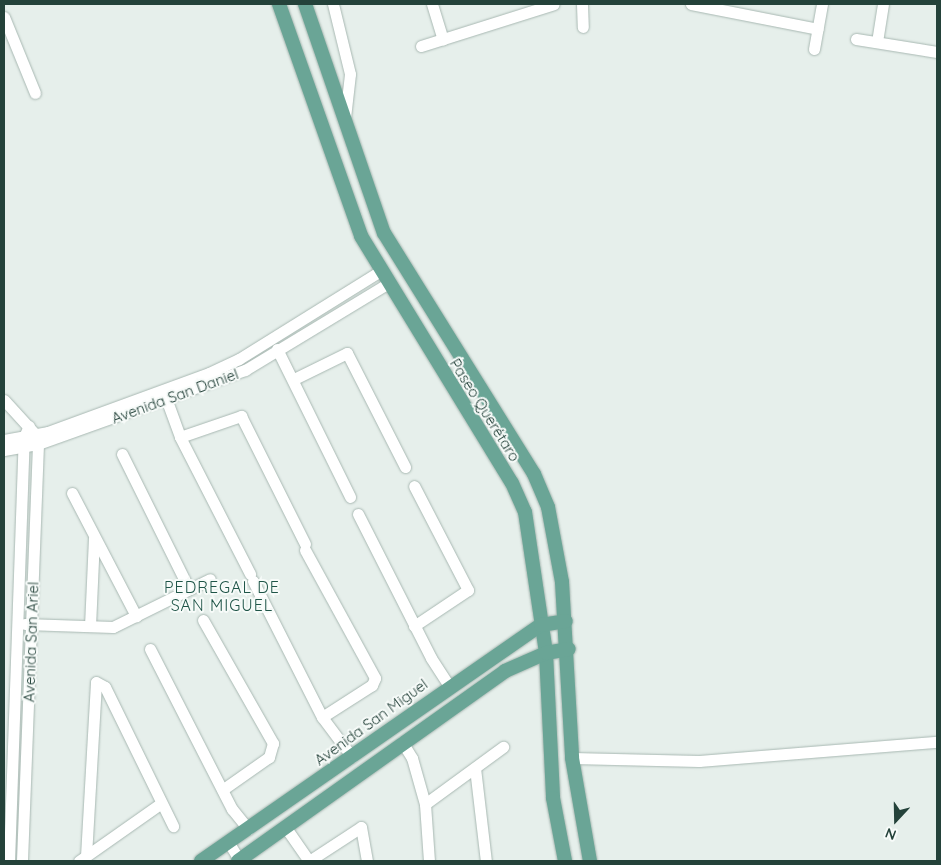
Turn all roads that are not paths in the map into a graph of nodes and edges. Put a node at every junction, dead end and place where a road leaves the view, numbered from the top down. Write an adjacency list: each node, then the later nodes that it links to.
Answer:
1 (279, 4): 21 (main road, Paseo Querétaro)
2 (305, 4): 20 (main road, Paseo Querétaro)
3 (333, 4): 20 (street)
4 (432, 4): 13 (street)
5 (554, 4): 13 (street)
6 (582, 4): 11 (street)
7 (691, 4): 12 (street)
8 (822, 4): 12 (street)
9 (883, 4): 15 (street)
10 (4, 17): 19 (street)
11 (583, 28)
12 (818, 29): 17 (street)
13 (443, 39): 16 (street)
14 (856, 39): 15 (street)
15 (877, 42): 18 (street)
16 (421, 46)
17 (814, 49)
18 (937, 52)
19 (35, 93)
20 (345, 122): 42 (main road, Paseo Querétaro)
21 (383, 278): 22 (street, Avenida San Daniel); 23 (street, Avenida San Daniel); 45 (main road, Paseo Querétaro)
22 (277, 348): 23 (street, Avenida San Daniel); 24 (street)
23 (211, 378): 26 (street, Avenida San Daniel); 27 (street, Avenida San Daniel)
24 (294, 380): 32 (street); 35 (street)
25 (4, 400): 27 (street)
26 (167, 401): 27 (street, Avenida San Daniel); 28 (street)
27 (30, 437): 29 (street, Avenida San Daniel); 30 (street, Avenida San Daniel); 43 (street, Avenida San Ariel); 44 (street, Avenida San Ariel)
28 (180, 437): 52 (street); 52 (street)
29 (4, 440)
30 (4, 450)
31 (122, 454): 39 (street)
32 (405, 467)
33 (414, 486): 47 (street)
34 (72, 494): 37 (street)
35 (350, 497)
36 (358, 514): 47 (street)
37 (94, 537): 40 (street); 46 (street)
38 (210, 579): 39 (street)
39 (189, 590): 40 (street)
40 (136, 616): 46 (street)
41 (203, 620): 59 (street)
42 (566, 621): 45 (main road, Avenida San Miguel); 49 (main road, Paseo Querétaro)
43 (18, 623): 44 (street); 60 (street, Avenida San Ariel)
44 (32, 624): 46 (street); 61 (street, Avenida San Ariel)
45 (541, 625): 50 (main road, Paseo Querétaro); 51 (main road, Avenida San Miguel)
46 (90, 626)
47 (414, 626): 51 (street)
48 (150, 649): 59 (street)
49 (569, 650): 50 (main road); 57 (main road, Paseo Querétaro)
50 (546, 653): 53 (main road); 77 (main road, Paseo Querétaro)
51 (450, 686): 56 (main road, Avenida San Miguel)
52 (322, 717): 56 (street)
53 (402, 742): 63 (street); 65 (main road)
54 (937, 742): 57 (street)
55 (503, 747): 58 (street)
56 (352, 756): 66 (main road, Avenida San Miguel)
57 (572, 758): 78 (main road, Paseo Querétaro)
58 (474, 768): 63 (street); 76 (street)
59 (222, 790): 66 (street)
60 (7, 803): 61 (street); 69 (street, Avenida San Ariel)
61 (24, 804): 70 (street, Avenida San Ariel)
62 (160, 804): 64 (street); 68 (street); 68 (street)
63 (425, 804): 75 (street)
64 (173, 826)
65 (286, 828): 72 (main road); 73 (street)
66 (248, 829): 67 (main road, Avenida San Miguel)
67 (229, 842): 71 (main road, Avenida San Miguel); 72 (street)
68 (82, 859)
69 (9, 861)
70 (22, 861)
71 (201, 861)
72 (239, 861)
73 (309, 861): 74 (street)
74 (367, 861)
75 (429, 861)
76 (486, 861)
77 (565, 861)
78 (590, 861)

